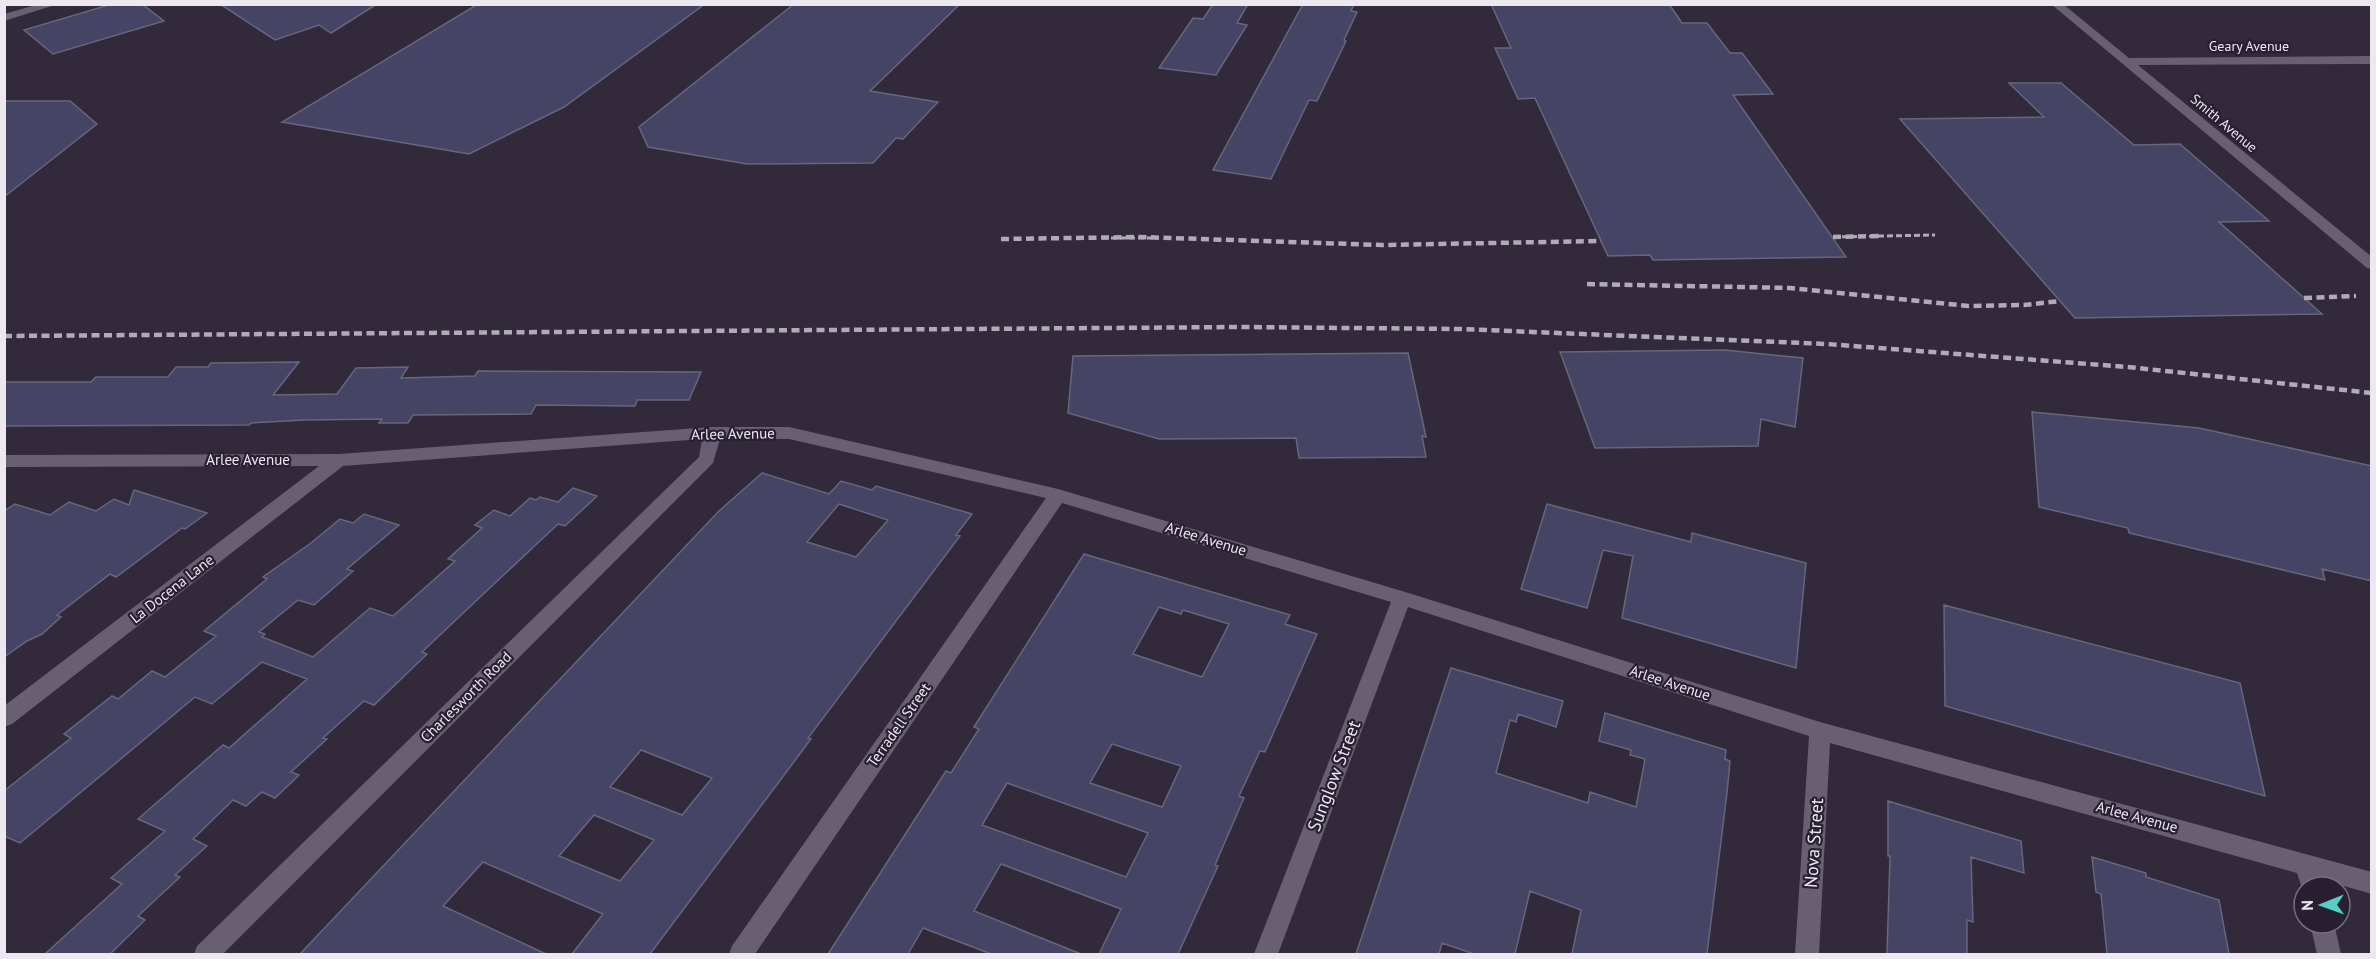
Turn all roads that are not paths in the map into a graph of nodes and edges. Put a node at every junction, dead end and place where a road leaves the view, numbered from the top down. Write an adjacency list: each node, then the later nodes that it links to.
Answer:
1 (53, 4): 3 (street)
2 (2056, 4): 5 (street, Smith Avenue)
3 (4, 18)
4 (2372, 60): 5 (street, Geary Avenue)
5 (2127, 62): 6 (street, Smith Avenue)
6 (2372, 266)
7 (712, 433): 8 (street, Arlee Avenue); 10 (street, Arlee Avenue); 18 (street, Charlesworth Road)
8 (339, 460): 9 (street, Arlee Avenue); 12 (street, La Docena Lane)
9 (4, 461)
10 (1058, 495): 11 (street, Arlee Avenue); 19 (street, Terradell Street)
11 (1402, 598): 13 (street, Arlee Avenue); 20 (street, Sunglow Street)
12 (4, 718)
13 (1820, 731): 14 (street, Arlee Avenue); 21 (street, Nova Street)
14 (2310, 875)
15 (2352, 880): 16 (street, Arlee Avenue)
16 (2372, 883)
17 (2325, 935): 22 (street)
18 (206, 954)
19 (741, 954)
20 (1266, 954)
21 (1807, 954)
22 (2329, 954)

